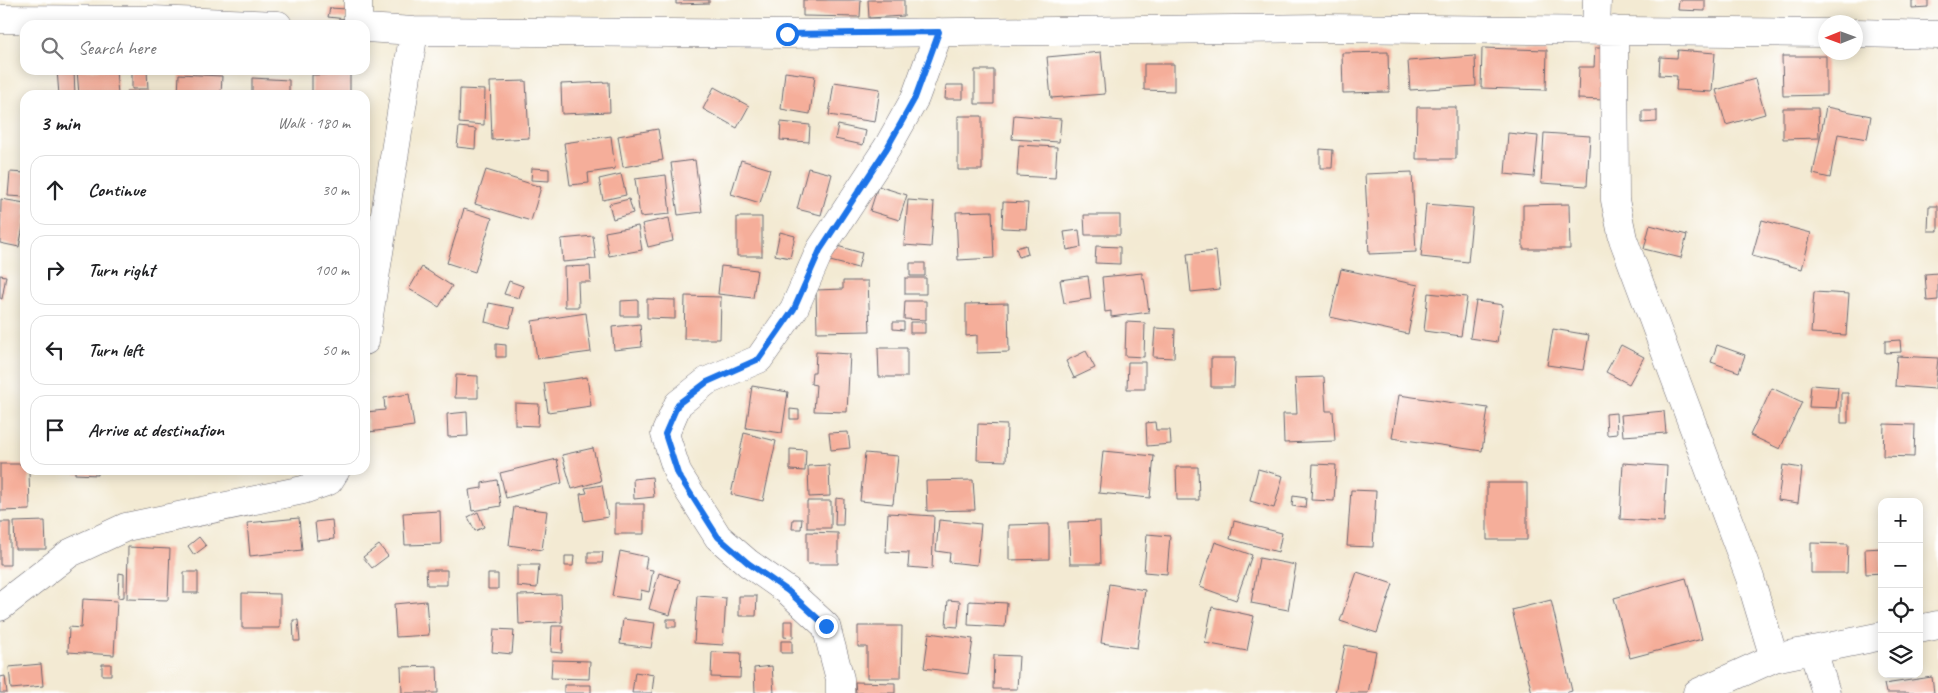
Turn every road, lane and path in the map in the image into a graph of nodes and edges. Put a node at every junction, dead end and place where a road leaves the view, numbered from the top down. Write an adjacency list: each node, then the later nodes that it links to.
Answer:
1 (358, 0): 5 (street)
2 (1597, 0): 7 (street)
3 (0, 19): 4 (street)
4 (152, 20)
5 (358, 20)
6 (370, 28): 8 (street)
7 (1605, 30): 9 (street); 10 (street); 20 (street)
8 (414, 31): 9 (street); 13 (street)
9 (939, 32): 21 (street)
10 (1818, 33)
11 (1863, 33): 12 (street)
12 (1938, 35)
13 (370, 309)
14 (333, 475): 15 (street)
15 (0, 607)
16 (1938, 625): 17 (street)
17 (1923, 627)
18 (1878, 637): 19 (street)
19 (1813, 650): 20 (street); 23 (street)
20 (1774, 658): 22 (street)
21 (840, 693)
22 (1697, 693)
23 (1826, 693)

